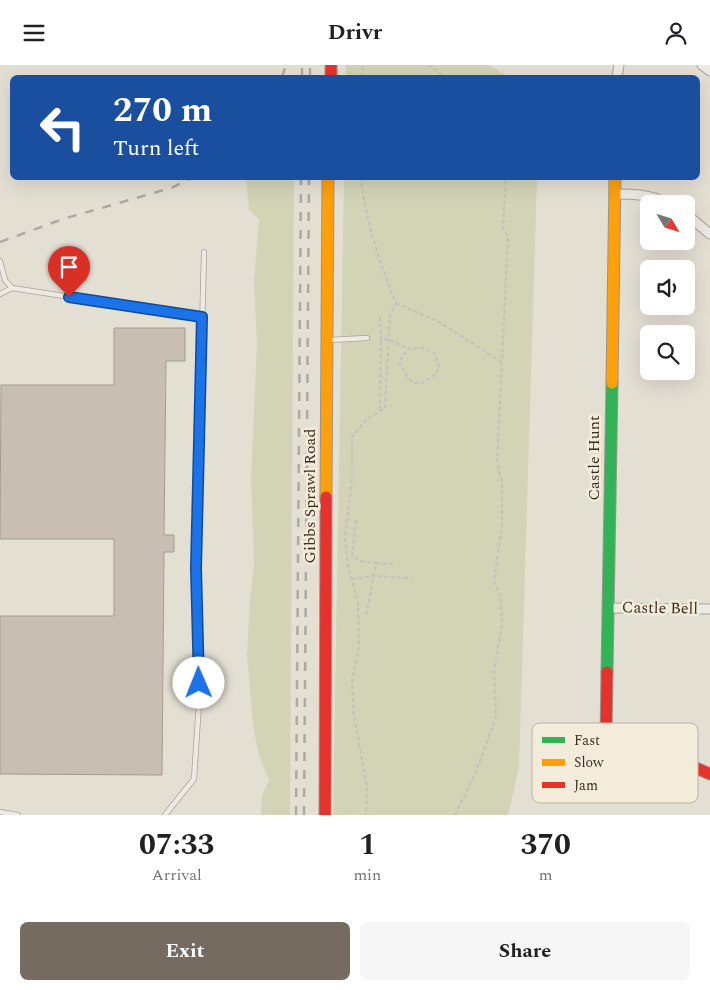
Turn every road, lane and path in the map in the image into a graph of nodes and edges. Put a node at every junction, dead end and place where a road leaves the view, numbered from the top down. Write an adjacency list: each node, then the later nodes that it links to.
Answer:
1 (428, 65): 4 (path)
2 (702, 65): 3 (street)
3 (710, 71)
4 (443, 75)
5 (328, 180): 22 (street, Gibbs Sprawl Road)
6 (361, 180): 17 (path)
7 (506, 180): 25 (path)
8 (614, 180): 9 (street, Castle Hunt)
9 (614, 194): 10 (street); 33 (street, Castle Hunt)
10 (643, 195)
11 (695, 222): 12 (street)
12 (710, 234)
13 (204, 252): 18 (lane)
14 (0, 261): 15 (lane)
15 (12, 288): 16 (lane); 18 (lane)
16 (0, 294)
17 (396, 303): 21 (path); 25 (path)
18 (202, 317): 41 (lane)
19 (380, 317): 23 (path)
20 (367, 338): 22 (lane)
21 (389, 339): 23 (path); 24 (path); 26 (path)
22 (326, 340): 42 (street, Gibbs Sprawl Road)
23 (381, 340): 26 (path)
24 (408, 349): 24 (path)
25 (502, 363): 44 (path)
26 (380, 411): 32 (path)
27 (356, 520): 28 (path)
28 (376, 563): 29 (path); 30 (path)
29 (394, 564)
30 (372, 575): 31 (path); 32 (path); 35 (path)
31 (411, 578)
32 (352, 579): 43 (path)
33 (609, 608): 34 (street, Castle Bell); 36 (street, Castle Hunt)
34 (710, 609)
35 (366, 616)
36 (606, 723)
37 (698, 768): 38 (street, Castle Hunt)
38 (710, 774)
39 (0, 812): 40 (lane)
40 (18, 815)
41 (165, 815)
42 (325, 815)
43 (366, 815)
44 (455, 815)

